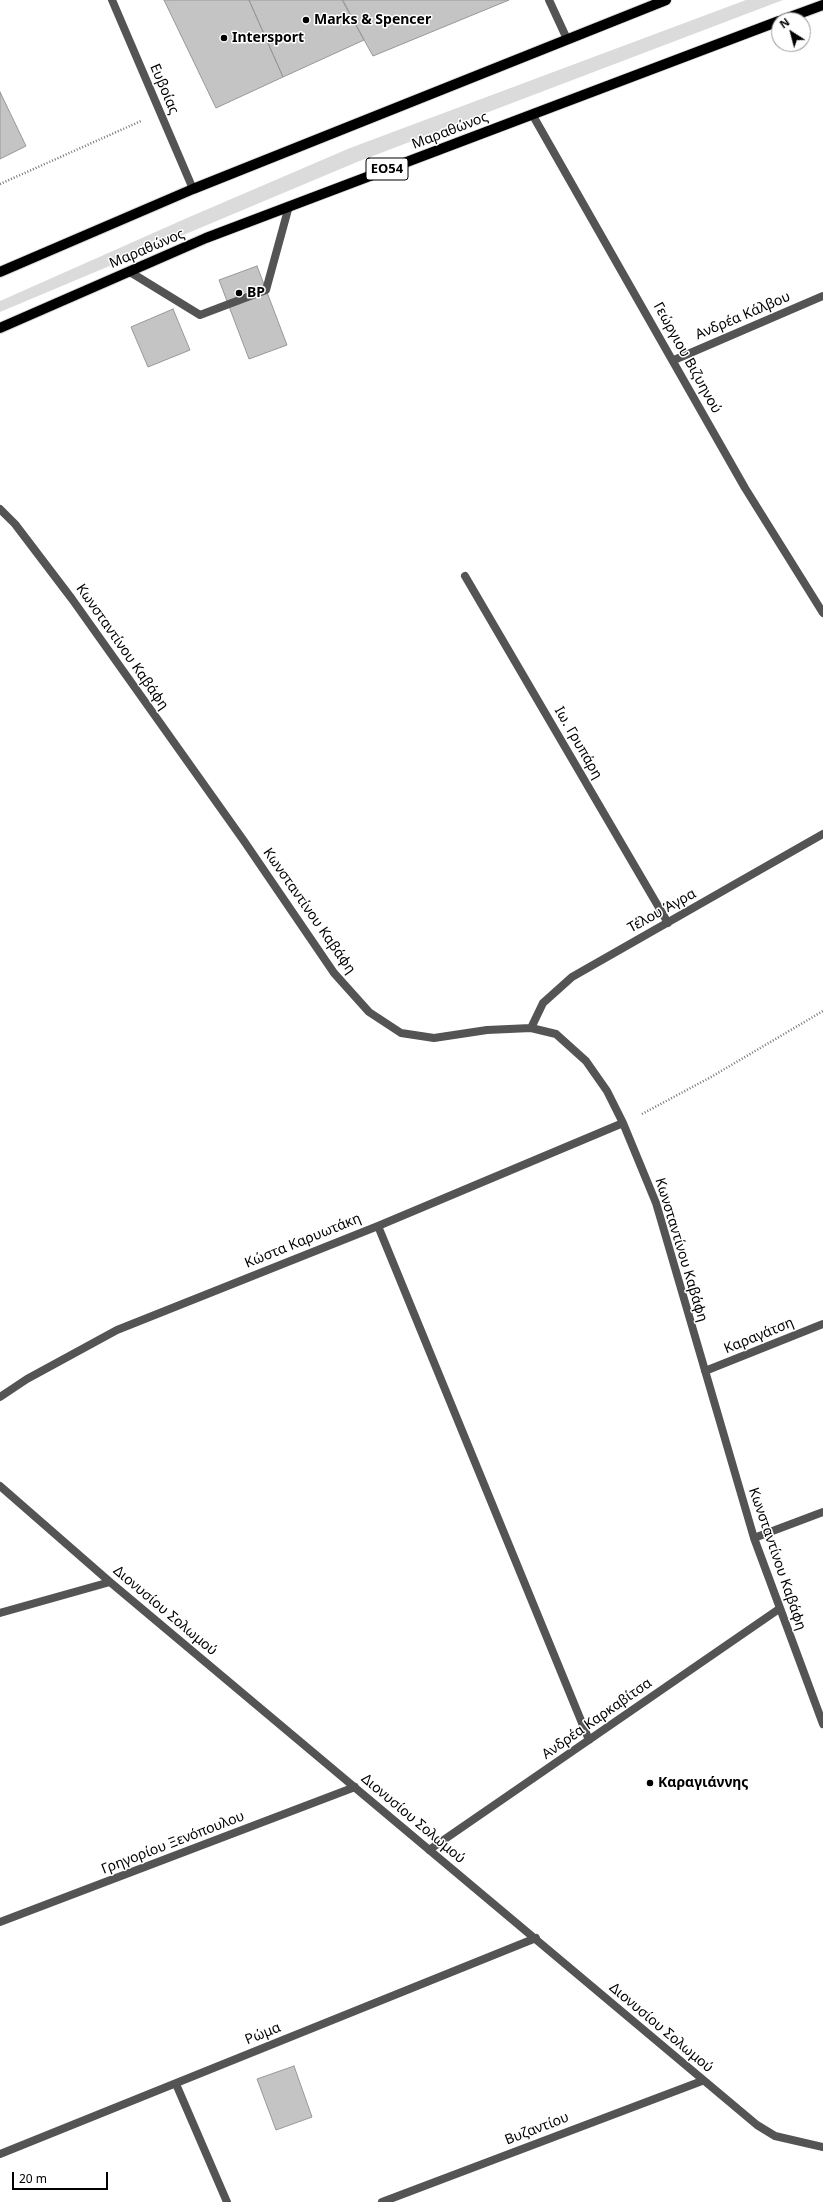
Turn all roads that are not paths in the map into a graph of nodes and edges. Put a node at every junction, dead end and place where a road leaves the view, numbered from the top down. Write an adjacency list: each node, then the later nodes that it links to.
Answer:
1 (112, 0): 9 (street, Ευβοίας)
2 (549, 0): 7 (street)
3 (666, 0): 7 (main road)
4 (823, 5): 5 (main road)
5 (804, 12)
6 (771, 24): 8 (main road, Μαραθώνος / ΕΟ54)
7 (567, 39): 9 (main road)
8 (532, 114): 10 (main road, Μαραθώνος / ΕΟ54); 15 (street, Γεώργιου Βιζυηνού)
9 (192, 189): 11 (main road)
10 (289, 206): 12 (main road, Μαραθώνος / ΕΟ54); 12 (street)
11 (0, 272)
12 (130, 272): 14 (main road, Μαραθώνος / ΕΟ54)
13 (823, 296): 15 (street, Ανδρέα Κάλβου)
14 (0, 328)
15 (674, 360): 18 (street, Γεώργιου Βιζυηνού)
16 (0, 509): 21 (street, Κωνσταντίνου Καβάφη)
17 (465, 576): 20 (street, Ιω. Γρυπάρη)
18 (823, 613)
19 (823, 834): 20 (street, Τέλου Άγρα)
20 (668, 923): 21 (street, Τέλου Άγρα)
21 (531, 1028): 22 (street, Κωνσταντίνου Καβάφη)
22 (623, 1123): 23 (street, Κώστα Καρυωτάκη); 25 (street, Κωνσταντίνου Καβάφη)
23 (378, 1226): 26 (street, Κώστα Καρυωτάκη); 34 (street)
24 (823, 1324): 25 (street, Καραγάτση)
25 (705, 1371): 29 (street, Κωνσταντίνου Καβάφη)
26 (0, 1397)
27 (0, 1486): 30 (street, Διονυσίου Σολωμού)
28 (823, 1512): 29 (street)
29 (754, 1538): 31 (street, Κωνσταντίνου Καβάφη)
30 (110, 1582): 32 (street); 35 (street, Διονυσίου Σολωμού)
31 (779, 1609): 33 (street, Κωνσταντίνου Καβάφη); 34 (street, Ανδρέα Καρκαβίτσα)
32 (0, 1614)
33 (823, 1724)
34 (589, 1740): 36 (street, Ανδρέα Καρκαβίτσα)
35 (355, 1787): 36 (street, Διονυσίου Σολωμού); 37 (street, Γρηγορίου Ξενόπουλου)
36 (429, 1850): 38 (street, Διονυσίου Σολωμού)
37 (0, 1922)
38 (536, 1938): 39 (street, Διονυσίου Σολωμού); 40 (street, Ρώμα)
39 (702, 2081): 41 (street, Διονυσίου Σολωμού); 44 (street, Βυζαντίου)
40 (176, 2084): 42 (street, Ρώμα); 43 (street)
41 (823, 2147)
42 (0, 2154)
43 (227, 2202)
44 (382, 2202)

